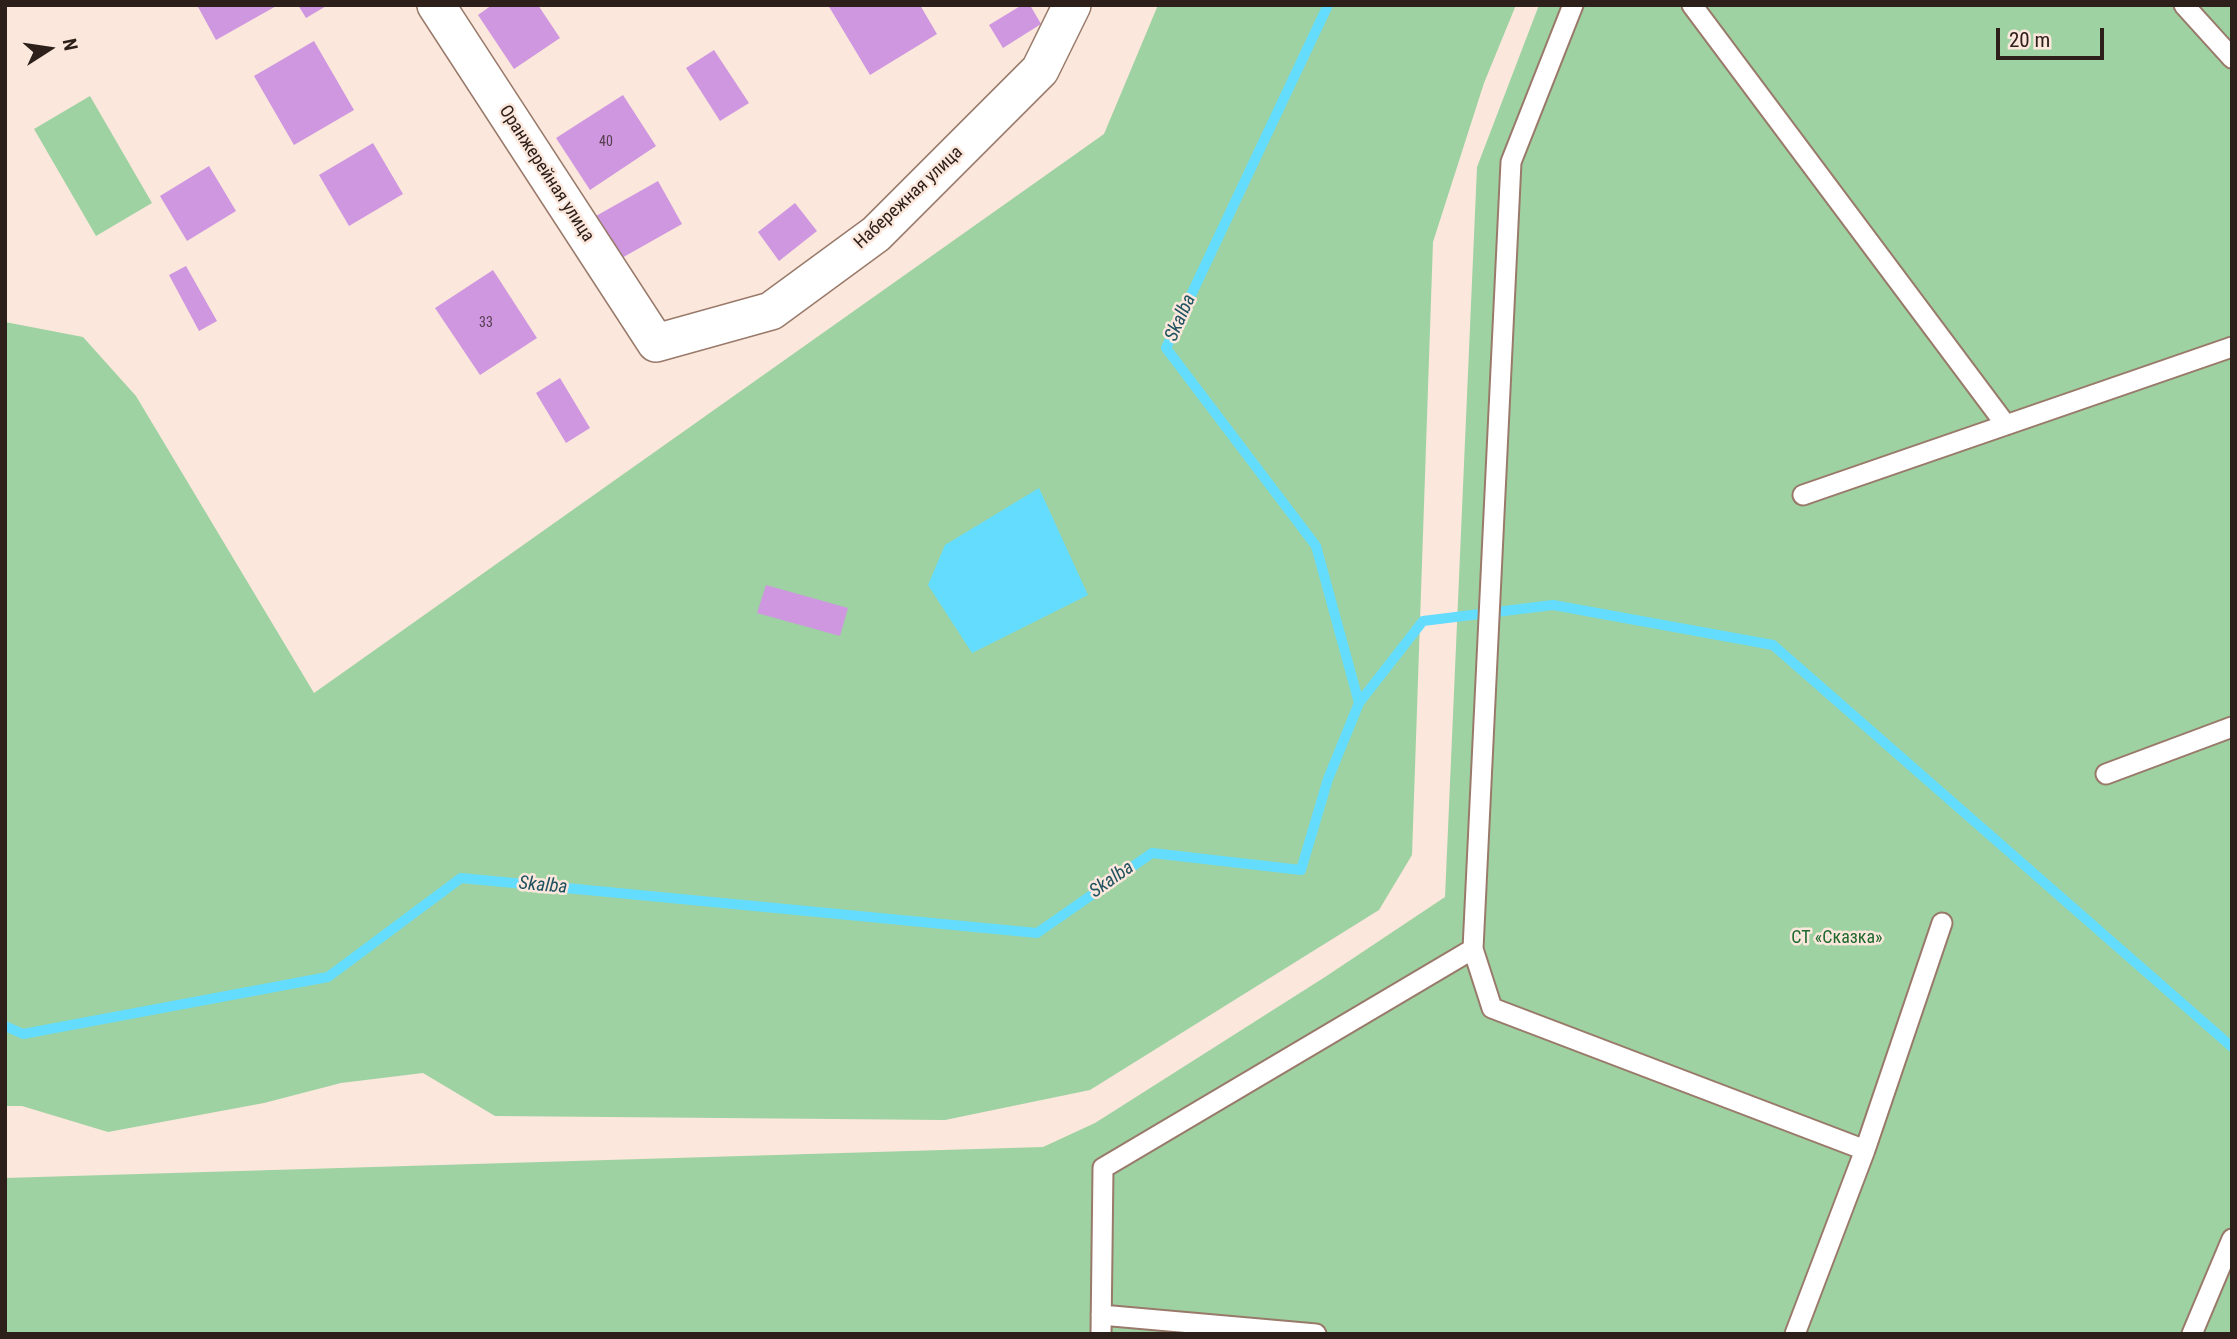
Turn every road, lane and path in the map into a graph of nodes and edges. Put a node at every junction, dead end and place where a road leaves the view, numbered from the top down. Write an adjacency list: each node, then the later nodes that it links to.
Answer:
1 (436, 5): 7 (street, Оранжерейная улица)
2 (1072, 5): 7 (street, Набережная улица)
3 (1573, 5): 14 (lane)
4 (1692, 5): 9 (lane)
5 (2184, 5): 6 (lane)
6 (2232, 58)
7 (656, 343)
8 (2232, 347): 9 (lane)
9 (2006, 425): 10 (lane)
10 (1803, 495)
11 (2232, 727): 12 (lane)
12 (2106, 774)
13 (1942, 923): 15 (lane)
14 (1473, 949): 15 (lane); 17 (lane)
15 (1865, 1150): 19 (lane)
16 (2232, 1239): 20 (lane)
17 (1101, 1324): 18 (lane)
18 (1316, 1334)
19 (1795, 1334)
20 (2192, 1334)

